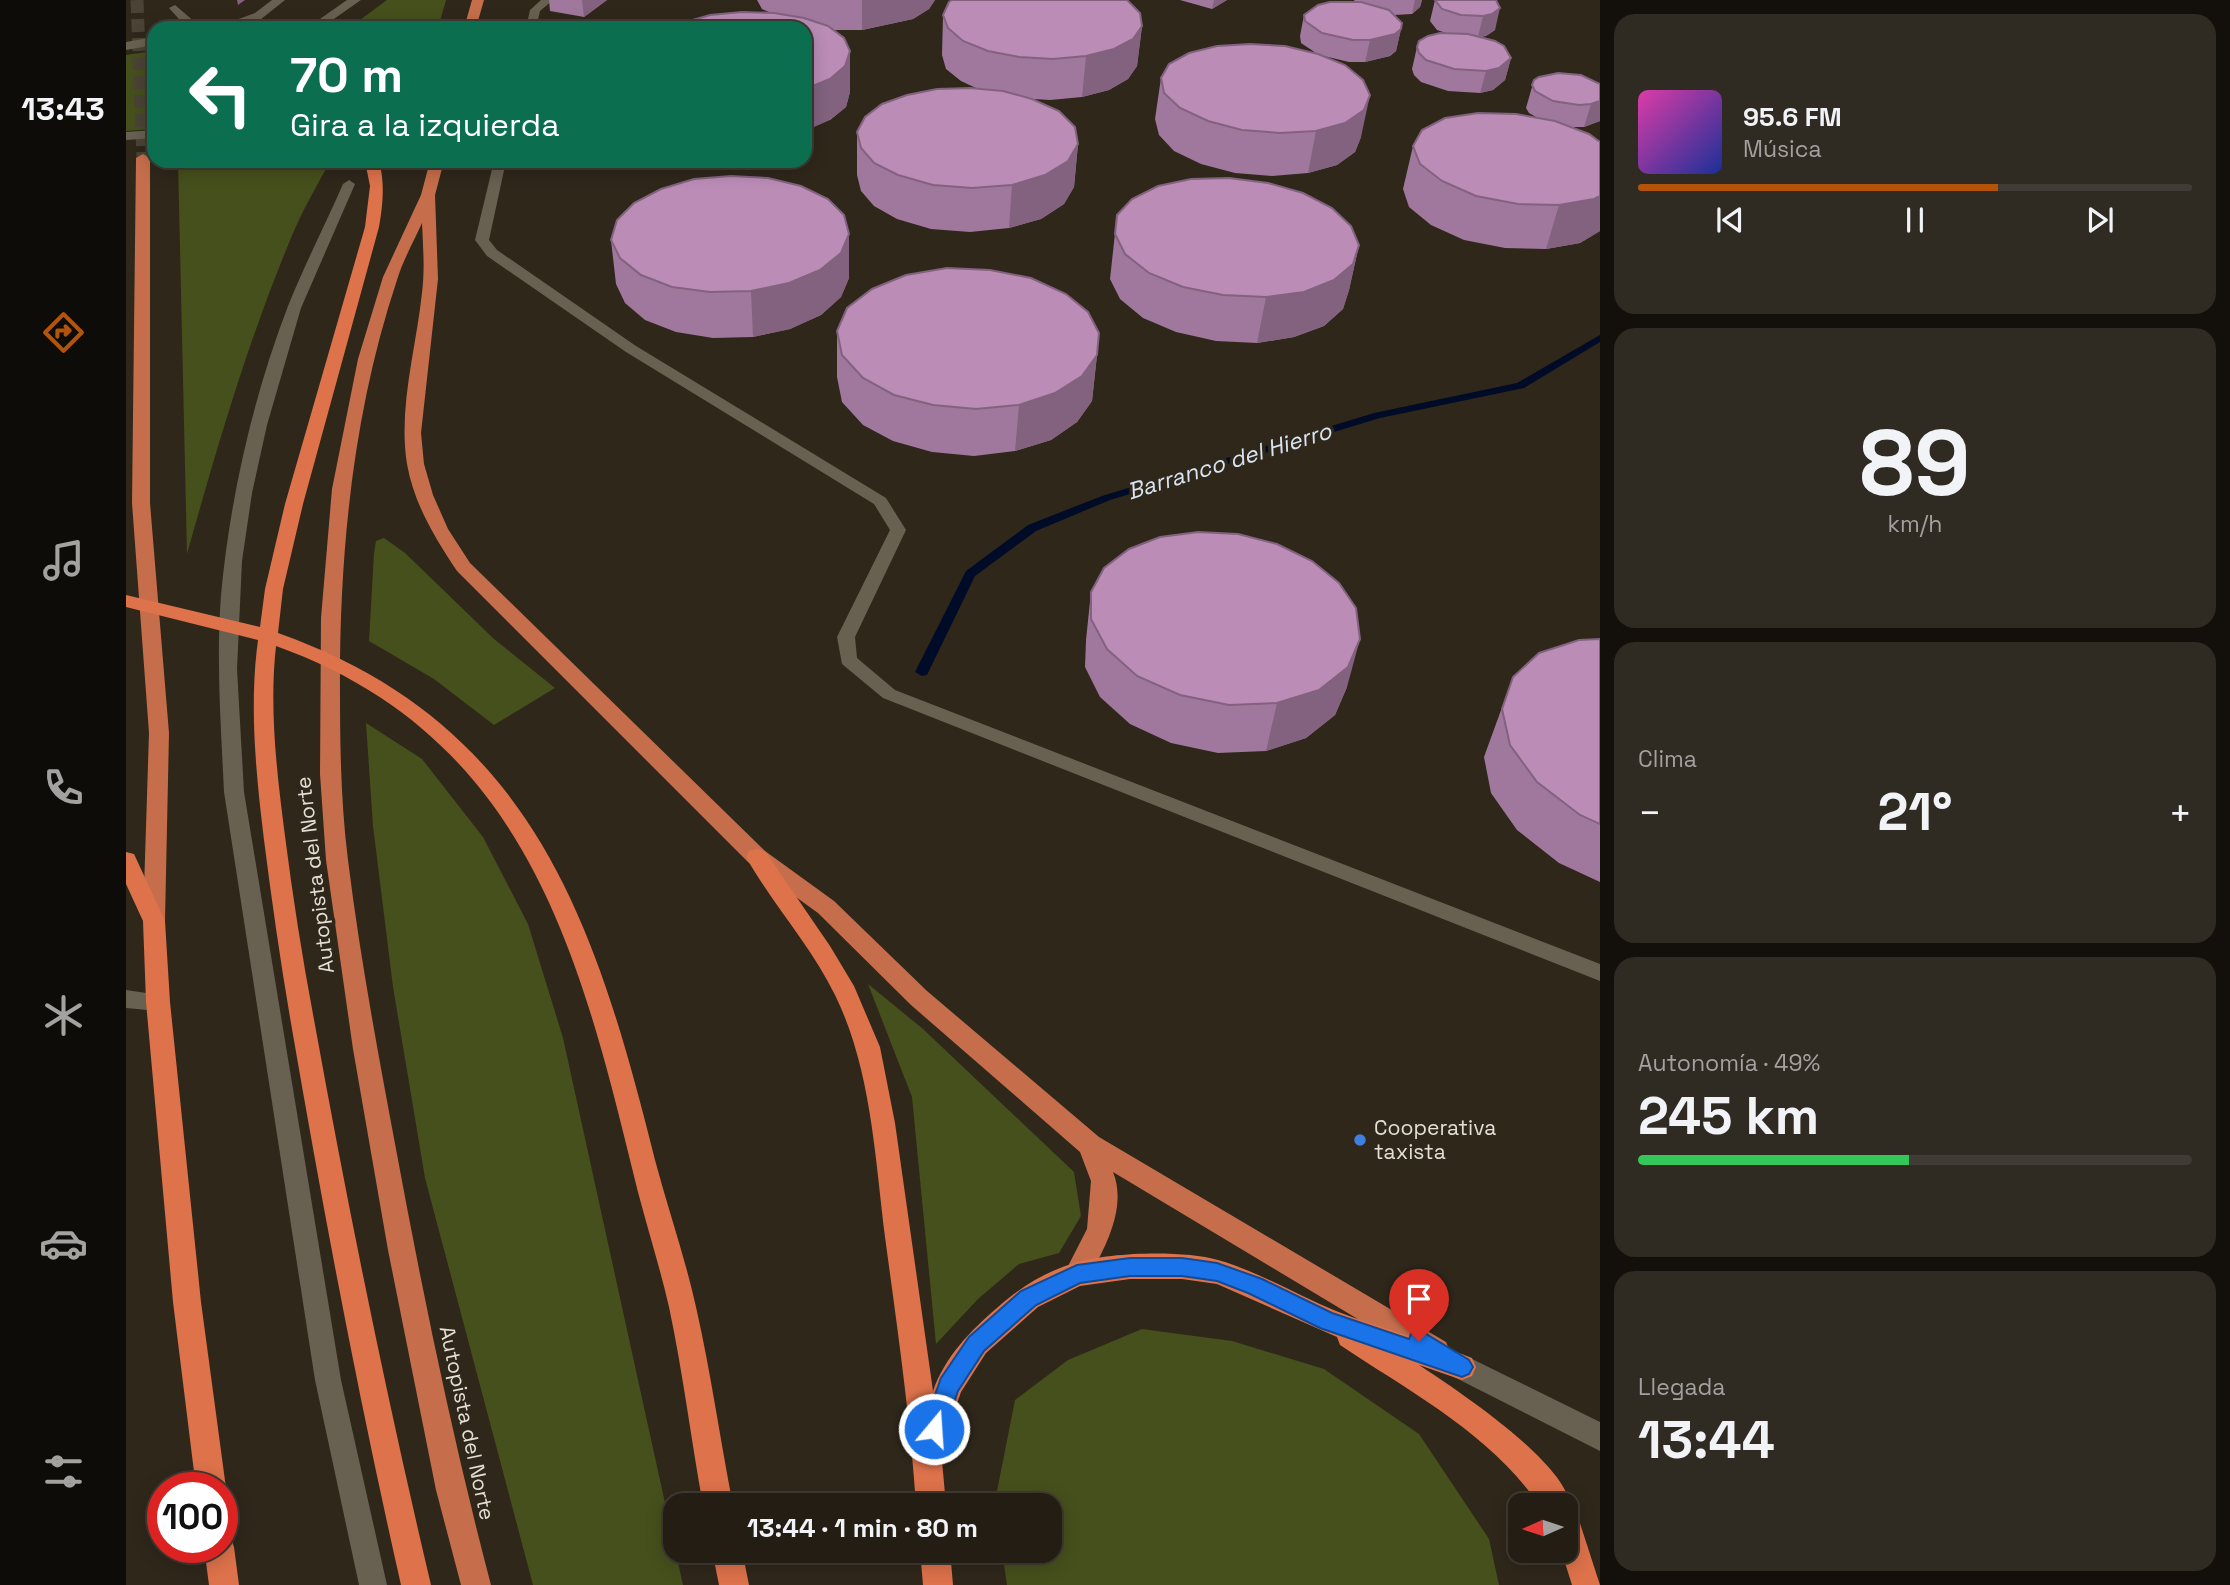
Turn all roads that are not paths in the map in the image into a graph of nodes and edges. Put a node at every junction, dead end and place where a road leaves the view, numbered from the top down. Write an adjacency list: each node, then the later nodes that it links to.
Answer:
1 (279, 0): 6 (street)
2 (355, 0): 10 (street)
3 (478, 0): 11 (highway)
4 (548, 0): 12 (lane)
5 (174, 4): 7 (street)
6 (260, 13): 8 (street); 9 (street)
7 (188, 21)
8 (239, 21)
9 (251, 21)
10 (325, 21)
11 (472, 21)
12 (533, 21)
13 (147, 42): 14 (street)
14 (126, 46)
15 (147, 134): 16 (street)
16 (126, 136)
17 (143, 158): 26 (highway)
18 (374, 168): 46 (highway)
19 (434, 168): 22 (highway, Autopista del Norte)
20 (498, 168): 27 (lane)
21 (349, 184): 45 (lane)
22 (428, 195): 24 (highway); 47 (highway, Autopista del Norte)
23 (126, 601): 37 (highway)
24 (757, 857): 30 (highway); 35 (highway)
25 (126, 860): 26 (highway)
26 (155, 921): 29 (highway)
27 (1600, 973)
28 (126, 999): 29 (lane)
29 (158, 1002): 36 (highway)
30 (1090, 1145): 31 (highway); 33 (highway)
31 (1077, 1274): 32 (highway); 35 (highway)
32 (1328, 1321): 33 (highway); 39 (highway)
33 (1462, 1367): 34 (street)
34 (1600, 1437)
35 (927, 1450): 38 (highway)
36 (209, 1472)
37 (716, 1493)
38 (931, 1493)
39 (1548, 1493)
40 (1578, 1558): 50 (highway)
41 (221, 1563): 44 (highway)
42 (730, 1563): 48 (highway)
43 (936, 1563): 49 (highway)
44 (224, 1585)
45 (373, 1585)
46 (416, 1585)
47 (476, 1585)
48 (734, 1585)
49 (938, 1585)
50 (1587, 1585)

